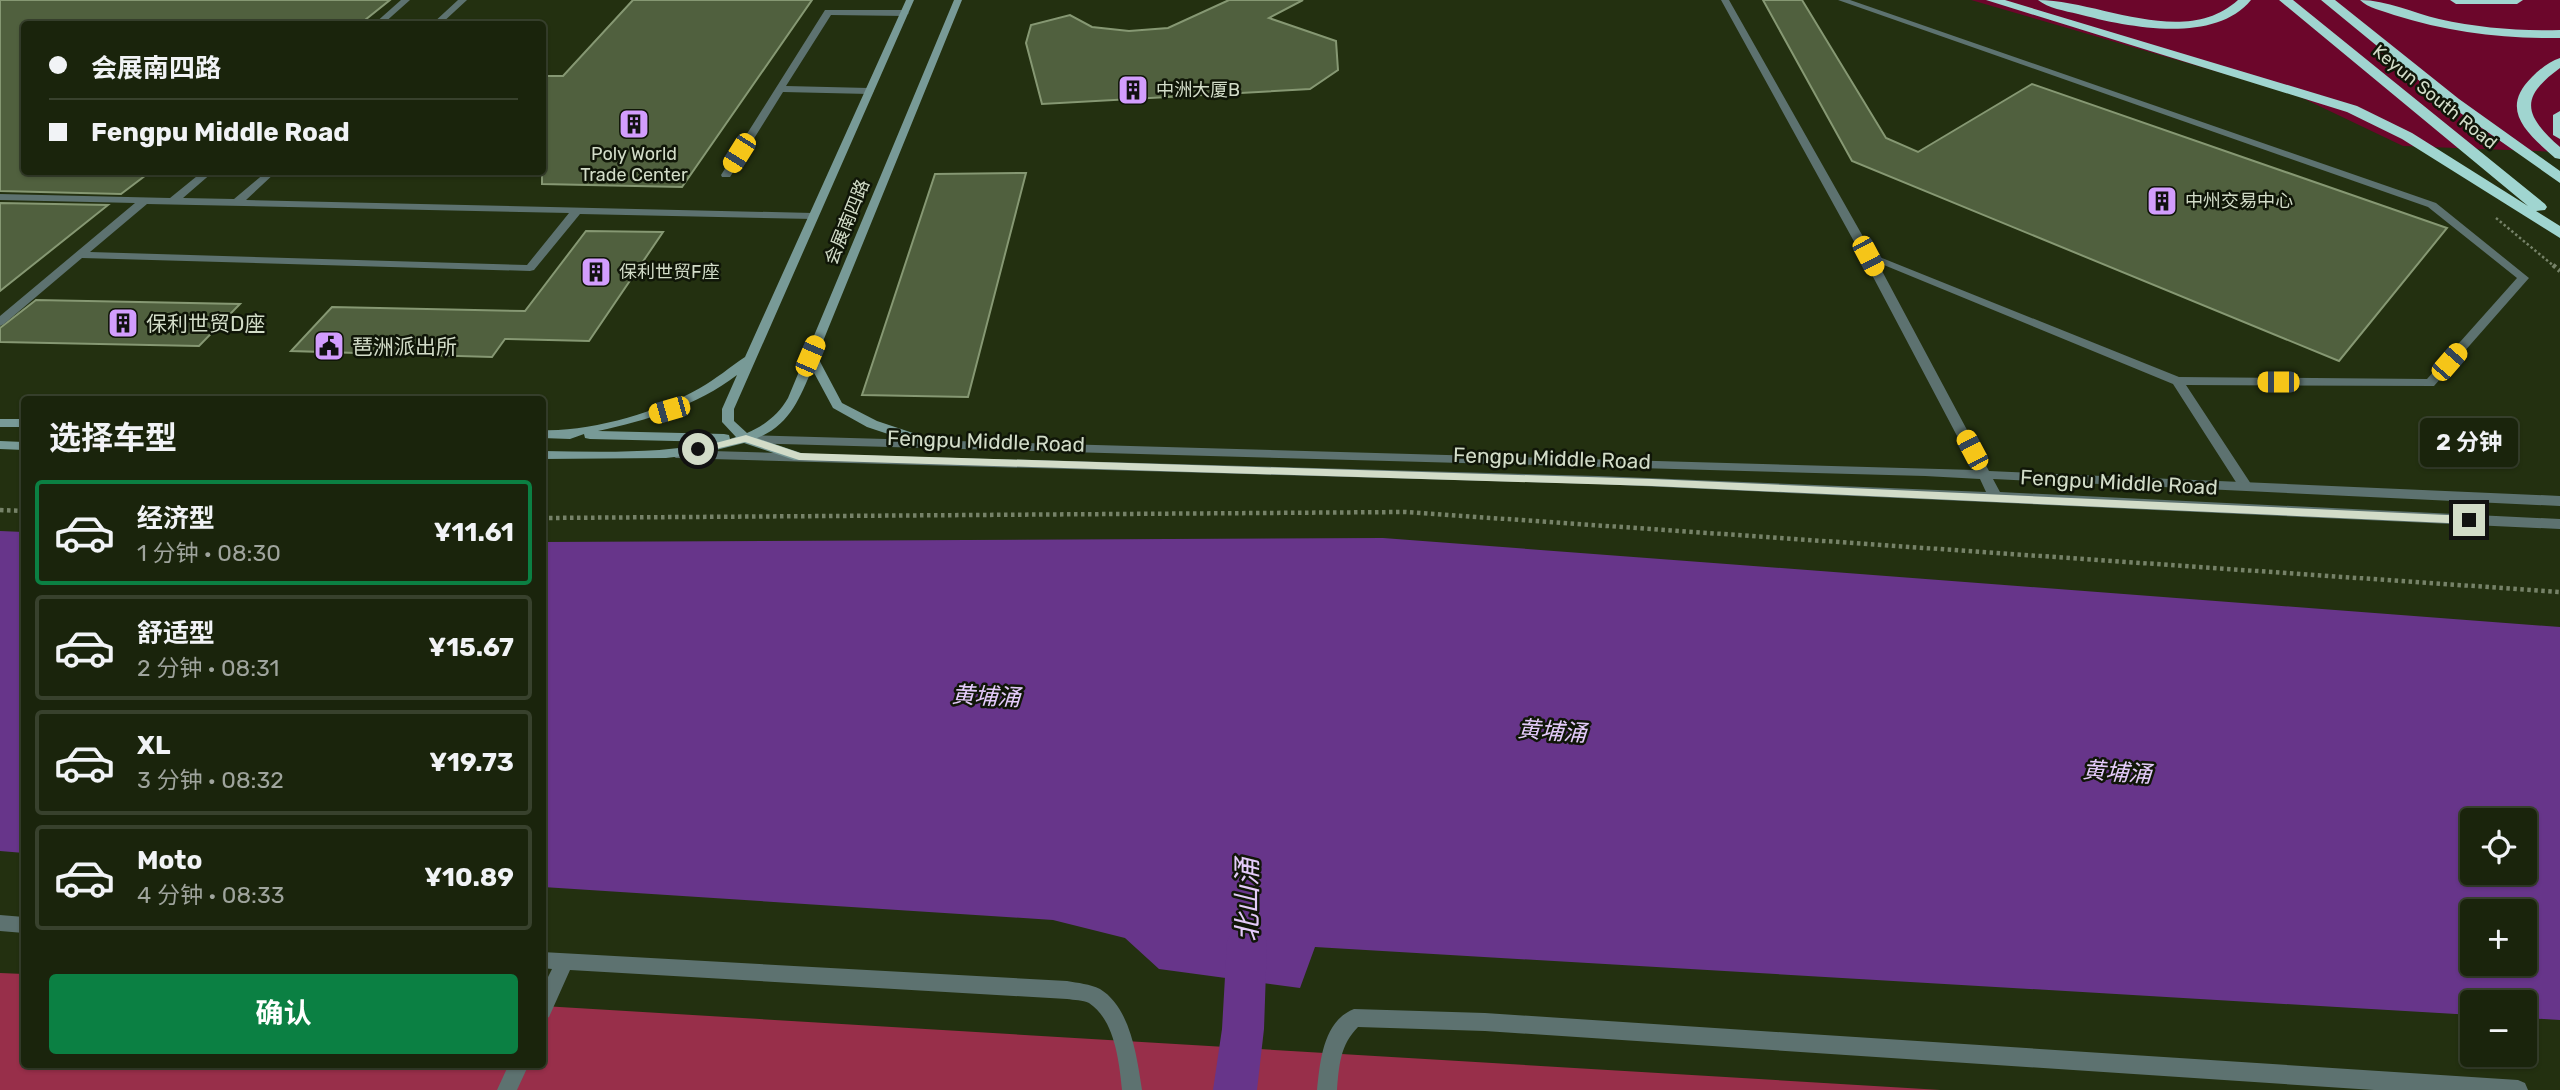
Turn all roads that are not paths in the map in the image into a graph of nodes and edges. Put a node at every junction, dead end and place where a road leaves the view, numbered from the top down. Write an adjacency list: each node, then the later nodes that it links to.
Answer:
1 (406, 0): 16 (street)
2 (463, 0): 17 (street)
3 (910, 0): 15 (street, 会展南四路)
4 (958, 0): 40 (street, 会展南四路)
5 (1725, 0): 38 (street)
6 (1842, 0): 42 (street)
7 (1992, 0): 36 (highway)
8 (2044, 0): 9 (highway)
9 (2245, 0)
10 (2286, 0): 35 (highway, Keyun South Road)
11 (2327, 0): 28 (highway, Keyun South Road)
12 (2366, 0): 18 (highway)
13 (2456, 0): 14 (highway)
14 (2518, 0)
15 (905, 13): 20 (street); 21 (street, 会展南四路)
16 (382, 21)
17 (439, 21)
18 (2560, 34)
19 (2560, 62): 24 (highway)
20 (780, 89): 21 (street); 27 (street)
21 (869, 91): 34 (street, 会展南四路)
22 (2560, 115): 23 (highway)
23 (2560, 135)
24 (2560, 155)
25 (204, 175): 31 (street)
26 (268, 175): 32 (street)
27 (726, 175)
28 (2560, 178)
29 (0, 197): 30 (street)
30 (144, 201): 31 (street); 37 (street)
31 (173, 201): 32 (street)
32 (236, 203): 33 (street)
33 (577, 210): 34 (street); 37 (street)
34 (813, 216): 41 (street, 会展南四路)
35 (2560, 225)
36 (2560, 233)
37 (79, 255): 39 (street)
38 (1868, 256): 42 (street); 54 (street)
39 (0, 321)
40 (810, 356): 47 (street, 会展南四路); 48 (street)
41 (752, 357): 46 (street); 47 (street, 会展南四路)
42 (2177, 381): 55 (street)
43 (0, 423): 44 (street)
44 (21, 424)
45 (546, 434): 46 (street, Fengpu Middle Road)
46 (560, 435): 47 (street, Fengpu Middle Road)
47 (746, 439): 48 (street, Fengpu Middle Road); 52 (street, 会展南四路); 53 (street)
48 (932, 444): 54 (street, Fengpu Middle Road)
49 (0, 445): 50 (street)
50 (21, 446)
51 (546, 454): 52 (street, Fengpu Middle Road)
52 (675, 454): 53 (street, Fengpu Middle Road)
53 (799, 457): 56 (street, Fengpu Middle Road)
54 (1985, 474): 55 (street, Fengpu Middle Road); 56 (street)
55 (2246, 487): 57 (street, Fengpu Middle Road)
56 (1996, 497): 58 (street, Fengpu Middle Road)
57 (2560, 502)
58 (2560, 524)
59 (0, 923): 60 (street)
60 (21, 925)
61 (546, 960): 62 (street)
62 (565, 961): 63 (street); 66 (street)
63 (546, 1002)
64 (517, 1068): 65 (street)
65 (507, 1090)
66 (1132, 1090)
67 (1327, 1090): 68 (street)
68 (2518, 1090)

